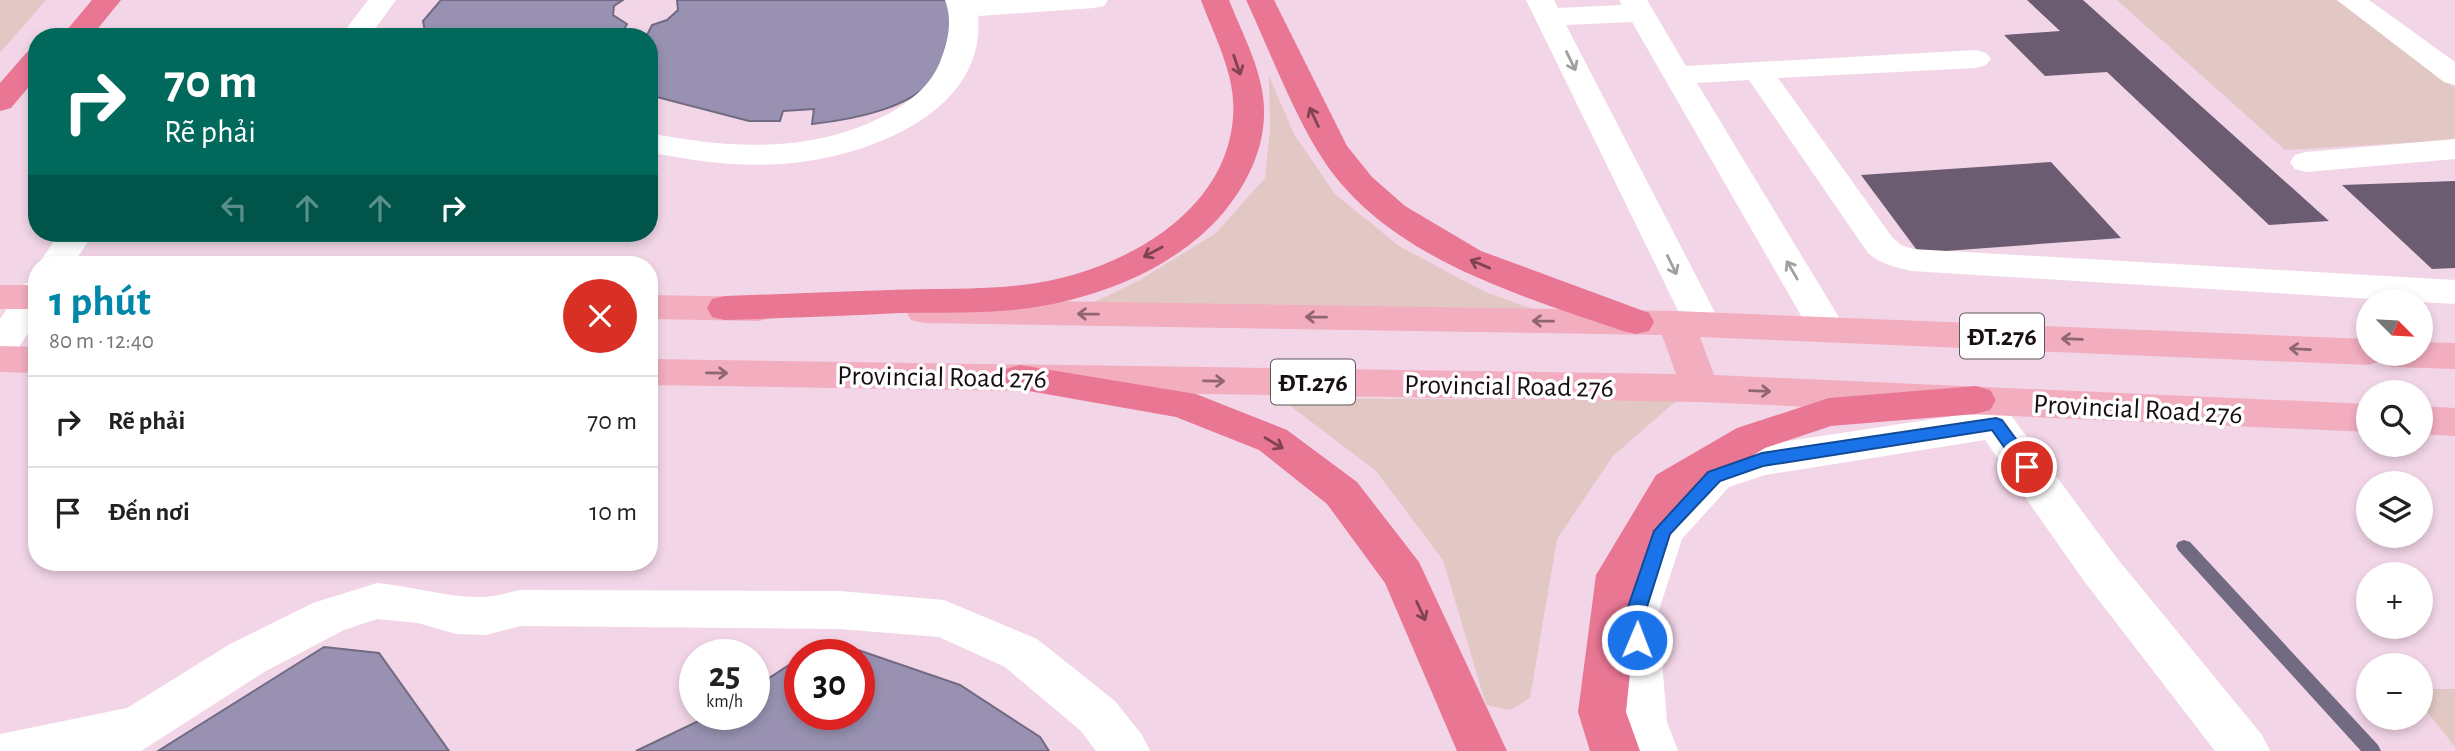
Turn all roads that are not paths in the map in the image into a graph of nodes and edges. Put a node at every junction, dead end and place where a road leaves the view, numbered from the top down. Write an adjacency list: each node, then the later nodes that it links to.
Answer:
1 (85, 0): 11 (highway)
2 (107, 0): 12 (highway)
3 (382, 0): 13 (street)
4 (1094, 0): 8 (street)
5 (1215, 0): 30 (highway, one-way to 30)
6 (1259, 0): 31 (highway, one-way to 6)
7 (2351, 0): 18 (street)
8 (961, 4): 22 (street)
9 (1637, 6): 10 (street); 17 (street)
10 (1545, 9): 32 (street, one-way to 32)
11 (62, 28)
12 (83, 28)
13 (361, 28)
14 (1976, 59): 16 (street)
15 (28, 69): 20 (highway)
16 (1757, 70): 17 (street); 25 (street)
17 (1677, 75): 33 (street, one-way to 17)
18 (2455, 76)
19 (28, 86): 21 (highway)
20 (0, 102)
21 (0, 113)
22 (658, 144)
23 (2455, 149): 24 (street)
24 (2306, 162)
25 (2455, 292)
26 (28, 295): 27 (main road)
27 (0, 297)
28 (658, 307): 30 (main road, ĐT.276)
29 (28, 308): 34 (street)
30 (725, 308): 31 (main road, ĐT.276, one-way to 30)
31 (1636, 322): 32 (main road, ĐT.276)
32 (1689, 324): 33 (main road, ĐT.276); 42 (main road)
33 (1826, 329): 35 (main road, ĐT.276, one-way to 33)
34 (0, 347)
35 (2356, 351)
36 (2433, 355): 37 (main road)
37 (2455, 356)
38 (0, 359): 39 (main road)
39 (28, 360)
40 (658, 372): 41 (main road, Provincial Road 276 / ĐT.276, one-way to 41)
41 (1020, 377): 42 (main road, Provincial Road 276 / ĐT.276, one-way to 42); 50 (highway, one-way to 50)
42 (1700, 388): 43 (main road, Provincial Road 276 / ĐT.276, one-way to 43)
43 (1986, 412): 44 (main road, Provincial Road 276 / ĐT.276); 51 (highway); 52 (street); 53 (street)
44 (2356, 418)
45 (2433, 421): 46 (main road)
46 (2455, 422)
47 (120, 739): 48 (street); 49 (street)
48 (14, 751)
49 (1125, 751)
50 (1482, 751)
51 (1615, 751)
52 (1653, 751)
53 (2245, 751)

